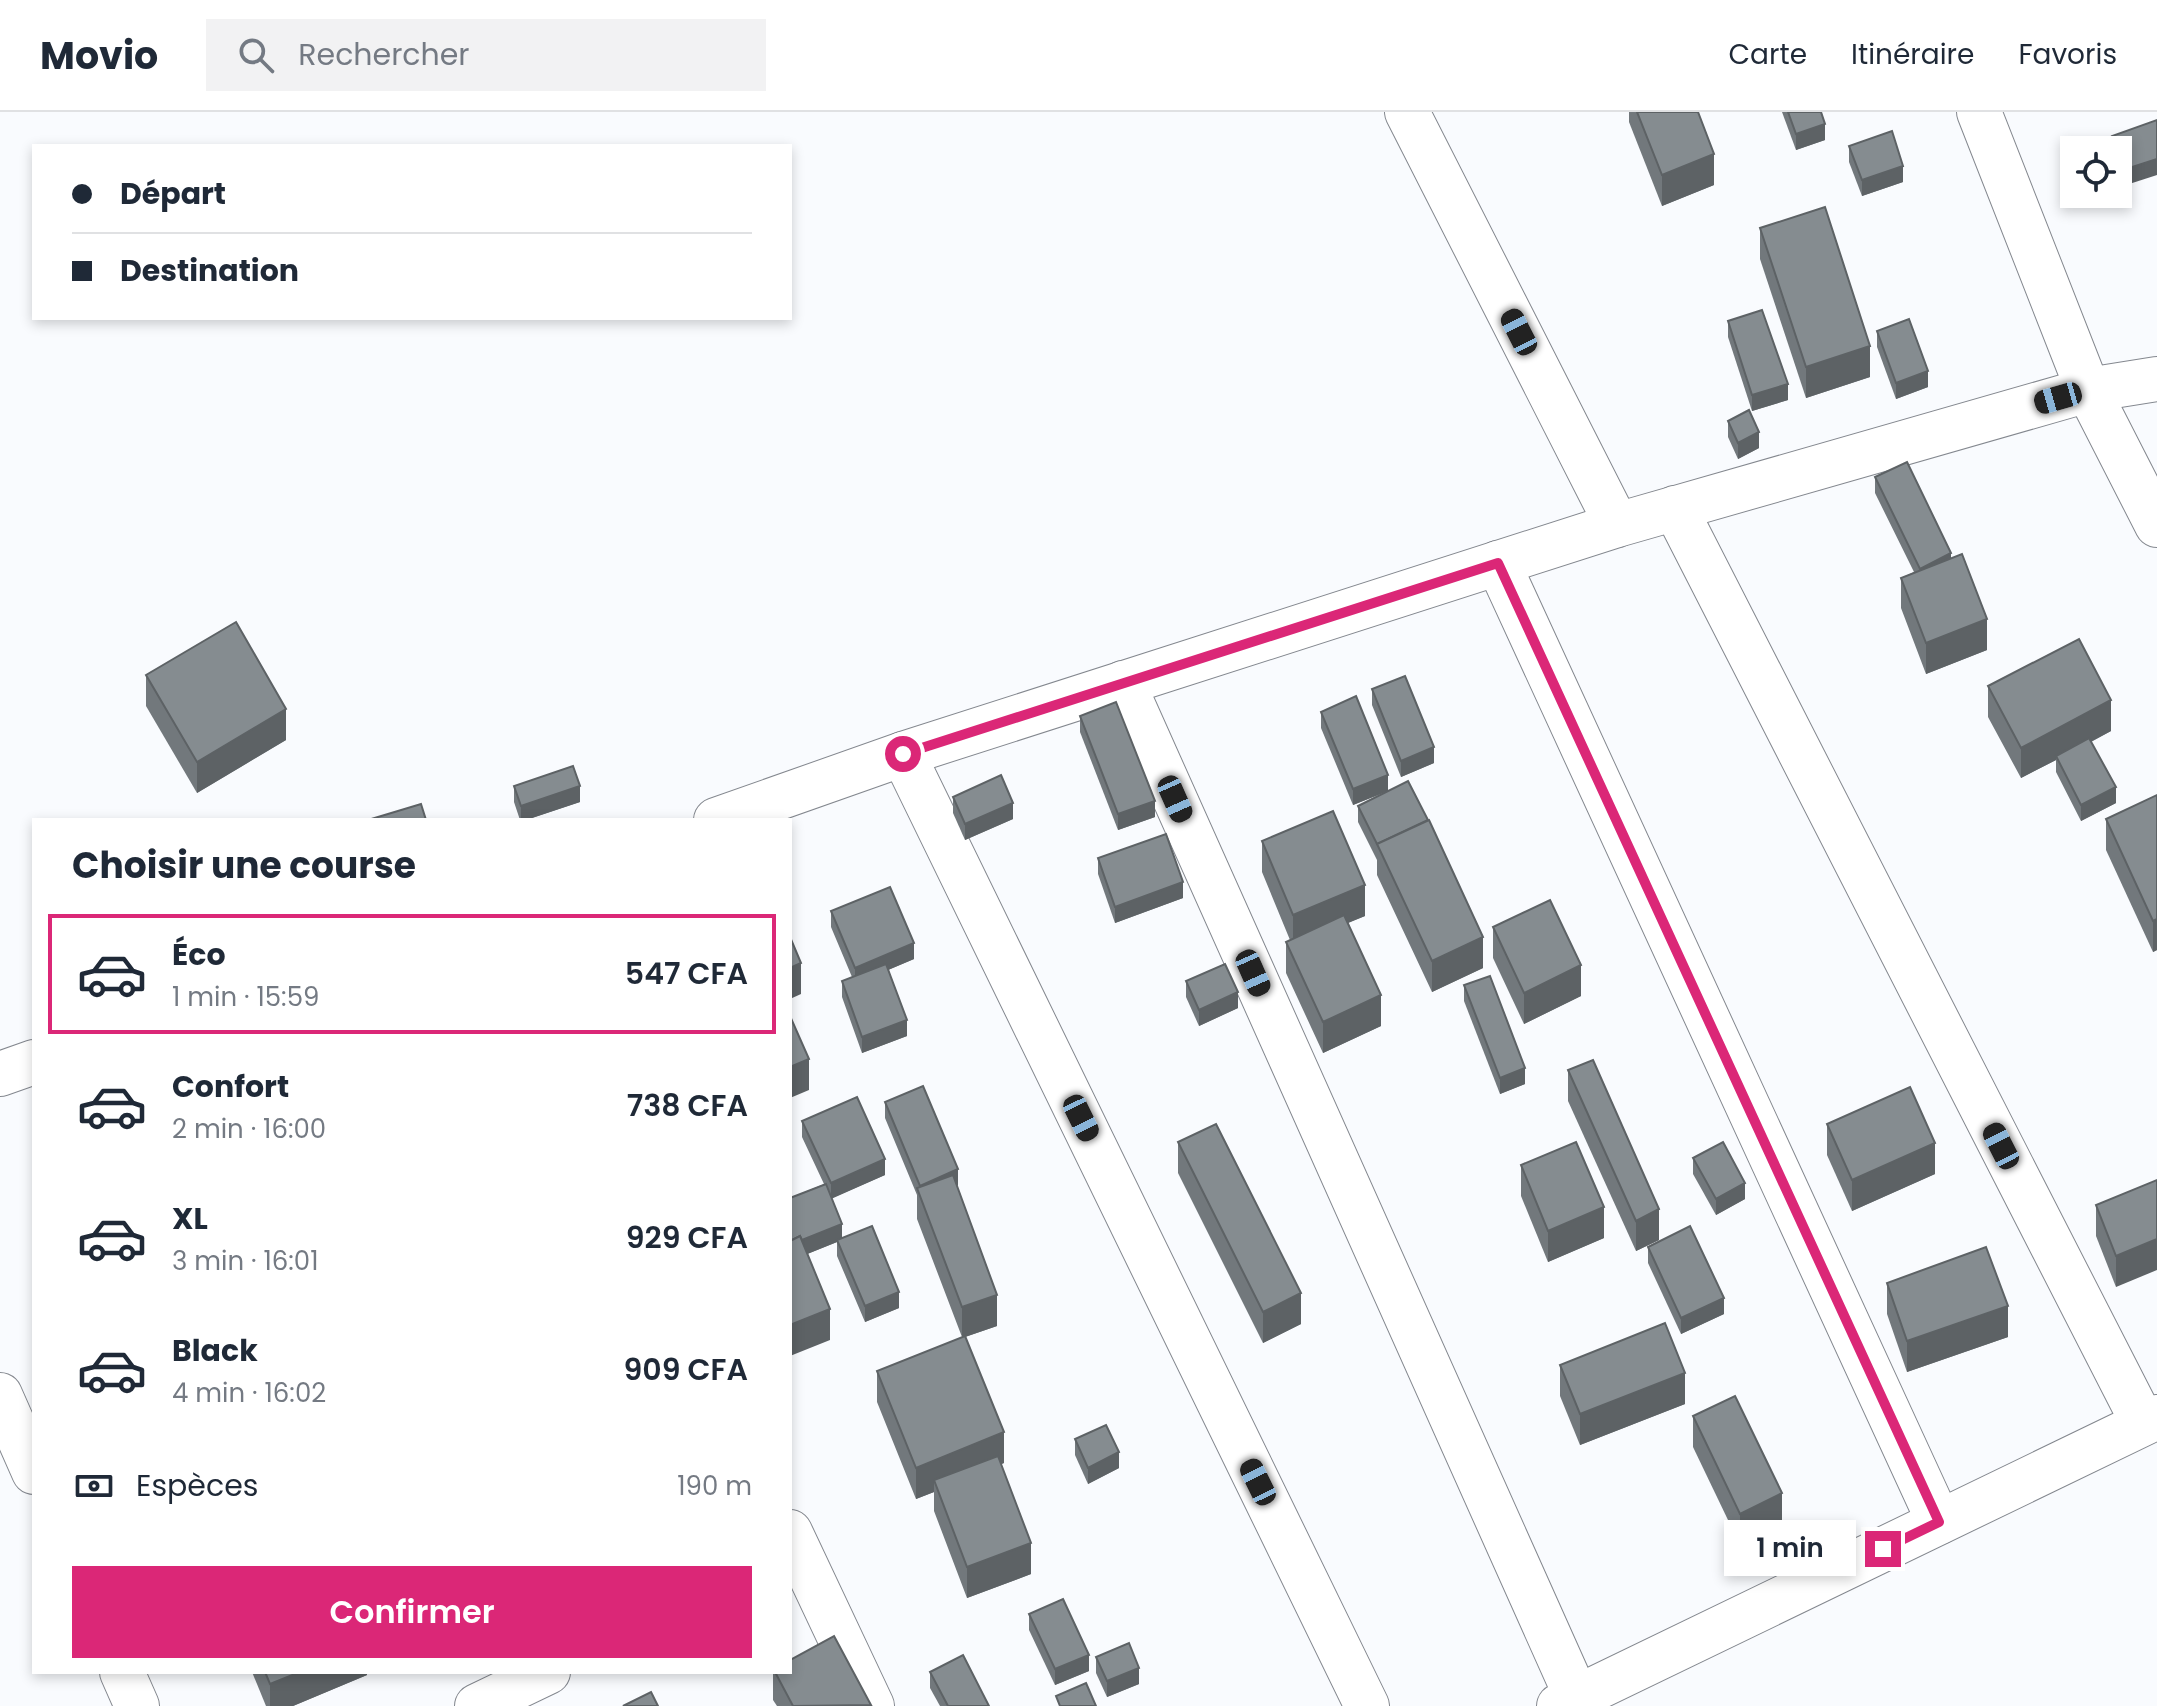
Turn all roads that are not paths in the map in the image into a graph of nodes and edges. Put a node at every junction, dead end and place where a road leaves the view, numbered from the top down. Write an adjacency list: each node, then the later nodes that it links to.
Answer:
1 (1407, 112): 6 (street)
2 (1979, 112): 4 (street)
3 (2157, 379): 4 (street)
4 (2088, 390): 5 (street); 7 (street)
5 (1675, 508): 6 (street); 15 (street)
6 (1617, 525): 8 (street)
7 (2157, 525)
8 (1498, 563): 9 (street); 17 (street)
9 (1123, 683): 10 (street); 21 (street)
10 (903, 754): 11 (street); 25 (street)
11 (722, 818)
12 (32, 1063): 13 (street)
13 (0, 1074)
14 (0, 1395): 16 (street)
15 (2150, 1420): 17 (street)
16 (32, 1467)
17 (1939, 1522): 21 (street)
18 (793, 1547): 24 (street)
19 (123, 1674): 22 (street)
20 (544, 1674): 23 (street)
21 (1568, 1702)
22 (137, 1706)
23 (477, 1706)
24 (872, 1706)
25 (1367, 1706)

